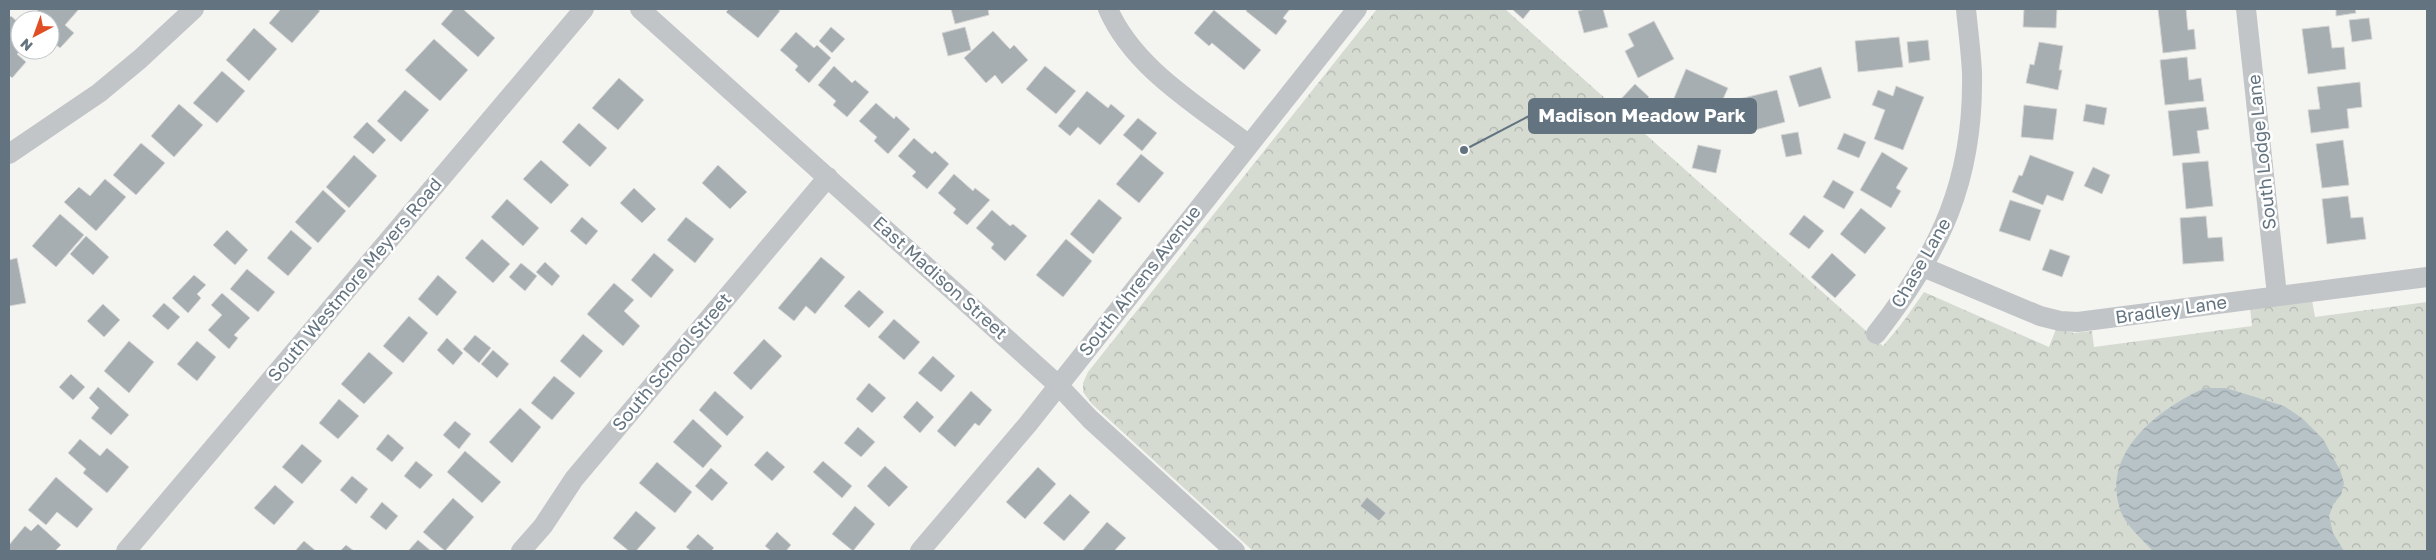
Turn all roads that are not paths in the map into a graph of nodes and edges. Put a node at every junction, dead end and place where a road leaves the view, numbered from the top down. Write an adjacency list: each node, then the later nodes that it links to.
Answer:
1 (194, 9): 9 (street)
2 (584, 9): 16 (street, South Westmore Meyers Road)
3 (1108, 9): 8 (street)
4 (1358, 9): 8 (street, South Ahrens Avenue)
5 (1966, 9): 11 (street, Chase Lane)
6 (2246, 9): 13 (street, South Lodge Lane)
7 (649, 12): 10 (street, East Madison Street)
8 (1249, 145): 15 (street, South Ahrens Avenue)
9 (9, 154)
10 (828, 177): 15 (street, East Madison Street); 17 (street, South School Street)
11 (1923, 267): 13 (street, Bradley Lane); 14 (street, Chase Lane)
12 (2427, 277): 13 (street, Bradley Lane)
13 (2278, 295)
14 (1876, 334)
15 (1058, 385): 18 (street, South Ahrens Avenue); 19 (street, East Madison Street)
16 (126, 551)
17 (521, 551)
18 (920, 551)
19 (1235, 551)

